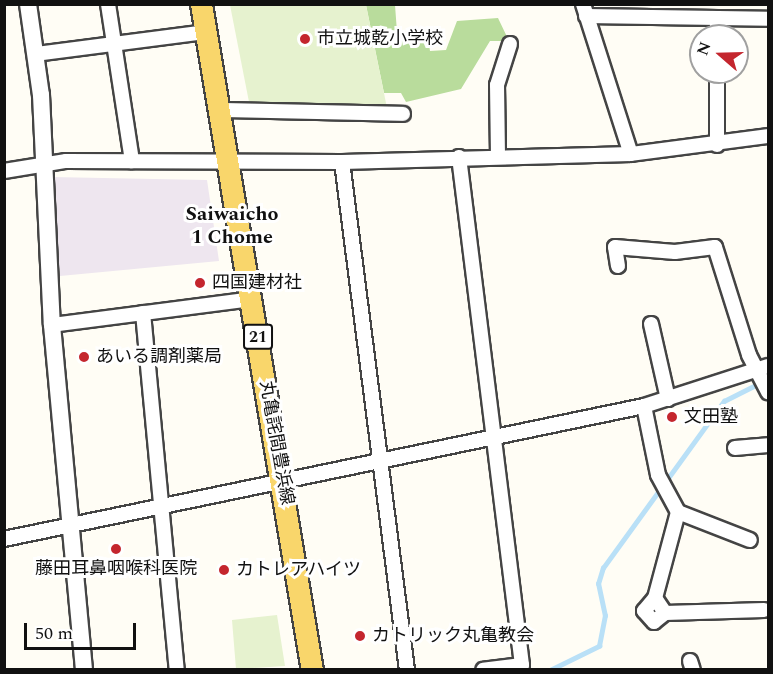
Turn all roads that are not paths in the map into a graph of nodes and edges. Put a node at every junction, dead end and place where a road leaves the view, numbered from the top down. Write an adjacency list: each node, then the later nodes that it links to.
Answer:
1 (28, 4): 12 (street)
2 (108, 4): 10 (street)
3 (201, 4): 9 (main road, 丸亀詫間豊浜線 / 21)
4 (585, 10): 5 (street); 18 (street)
5 (625, 10): 6 (street)
6 (717, 18): 7 (street); 8 (street)
7 (768, 19)
8 (717, 24)
9 (206, 32): 10 (street); 14 (main road, 丸亀詫間豊浜線 / 21)
10 (114, 44): 12 (street); 22 (street)
11 (510, 44): 19 (street)
12 (36, 54): 24 (street)
13 (717, 84): 17 (street)
14 (219, 110): 15 (street); 21 (main road, 丸亀詫間豊浜線 / 21)
15 (403, 114)
16 (768, 136): 17 (street)
17 (717, 145): 18 (street)
18 (631, 154): 19 (street)
19 (498, 156): 20 (street)
20 (459, 157): 23 (street); 34 (street)
21 (227, 160): 22 (street); 23 (street); 27 (main road, 丸亀詫間豊浜線 / 21)
22 (132, 161): 24 (street)
23 (342, 162): 37 (street)
24 (43, 163): 25 (street); 30 (street)
25 (4, 171)
26 (618, 266): 31 (street)
27 (252, 299): 28 (street); 38 (main road, 丸亀詫間豊浜線 / 21)
28 (143, 313): 30 (street); 39 (street)
29 (651, 324): 32 (street)
30 (52, 325): 41 (street)
31 (764, 377): 32 (street)
32 (668, 399): 33 (street)
33 (644, 406): 34 (street); 40 (street)
34 (496, 436): 37 (street); 51 (street)
35 (768, 445): 36 (street)
36 (735, 448)
37 (380, 458): 38 (street); 50 (street)
38 (283, 479): 39 (street); 49 (main road, 丸亀詫間豊浜線 / 21)
39 (164, 504): 41 (street); 48 (street)
40 (678, 512): 43 (street); 44 (street)
41 (71, 525): 42 (street); 47 (street)
42 (4, 539)
43 (750, 540)
44 (655, 598): 46 (street); 46 (street)
45 (764, 610): 46 (street)
46 (665, 613)
47 (84, 669)
48 (177, 669)
49 (312, 669)
50 (407, 669)
51 (483, 669)

